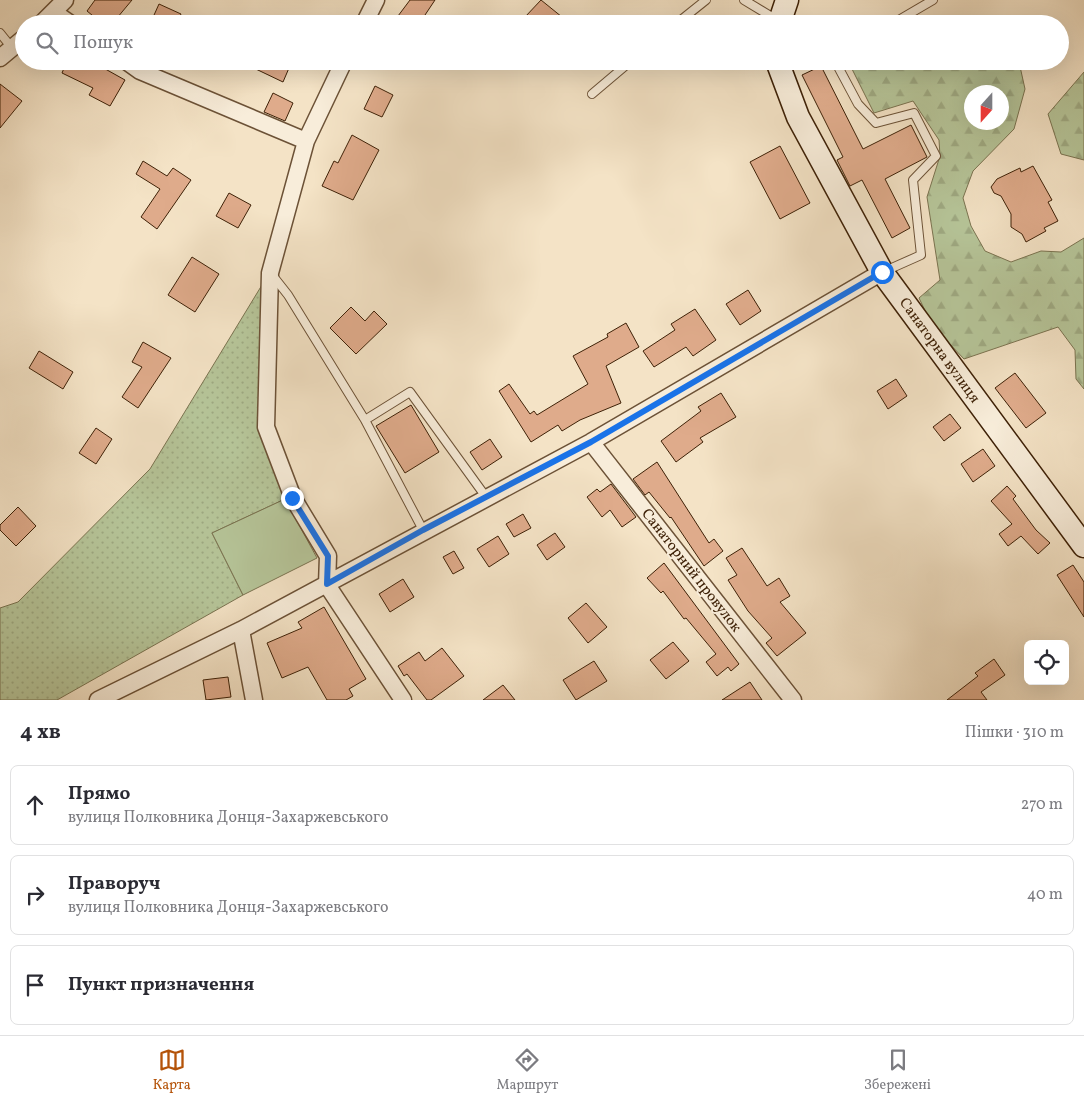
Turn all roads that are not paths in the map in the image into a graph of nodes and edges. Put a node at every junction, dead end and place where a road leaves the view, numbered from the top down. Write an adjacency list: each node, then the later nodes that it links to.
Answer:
1 (376, 0): 8 (street)
2 (706, 0): 9 (lane)
3 (744, 0): 10 (lane)
4 (787, 0): 11 (main road)
5 (933, 0): 12 (lane)
6 (60, 6): 7 (street)
7 (50, 15)
8 (368, 15)
9 (687, 15)
10 (768, 15)
11 (782, 15)
12 (907, 15)
13 (0, 33): 14 (lane)
14 (12, 48)
15 (139, 70): 21 (street)
16 (340, 70): 21 (street)
17 (620, 70): 20 (lane)
18 (780, 70): 22 (main road, Санаторна вулиця)
19 (840, 70): 22 (lane)
20 (592, 94)
21 (306, 140): 23 (street)
22 (882, 272): 25 (street); 28 (main road, Санаторна вулиця)
23 (270, 273): 24 (lane); 29 (street)
24 (365, 420): 26 (lane); 27 (lane)
25 (591, 442): 26 (street); 34 (street, Санаторний провулок)
26 (486, 497): 27 (street)
27 (423, 530): 29 (street)
28 (1084, 546)
29 (327, 584): 30 (street); 33 (street)
30 (241, 630): 31 (street); 32 (street)
31 (98, 700)
32 (254, 700)
33 (402, 700)
34 (793, 700)

